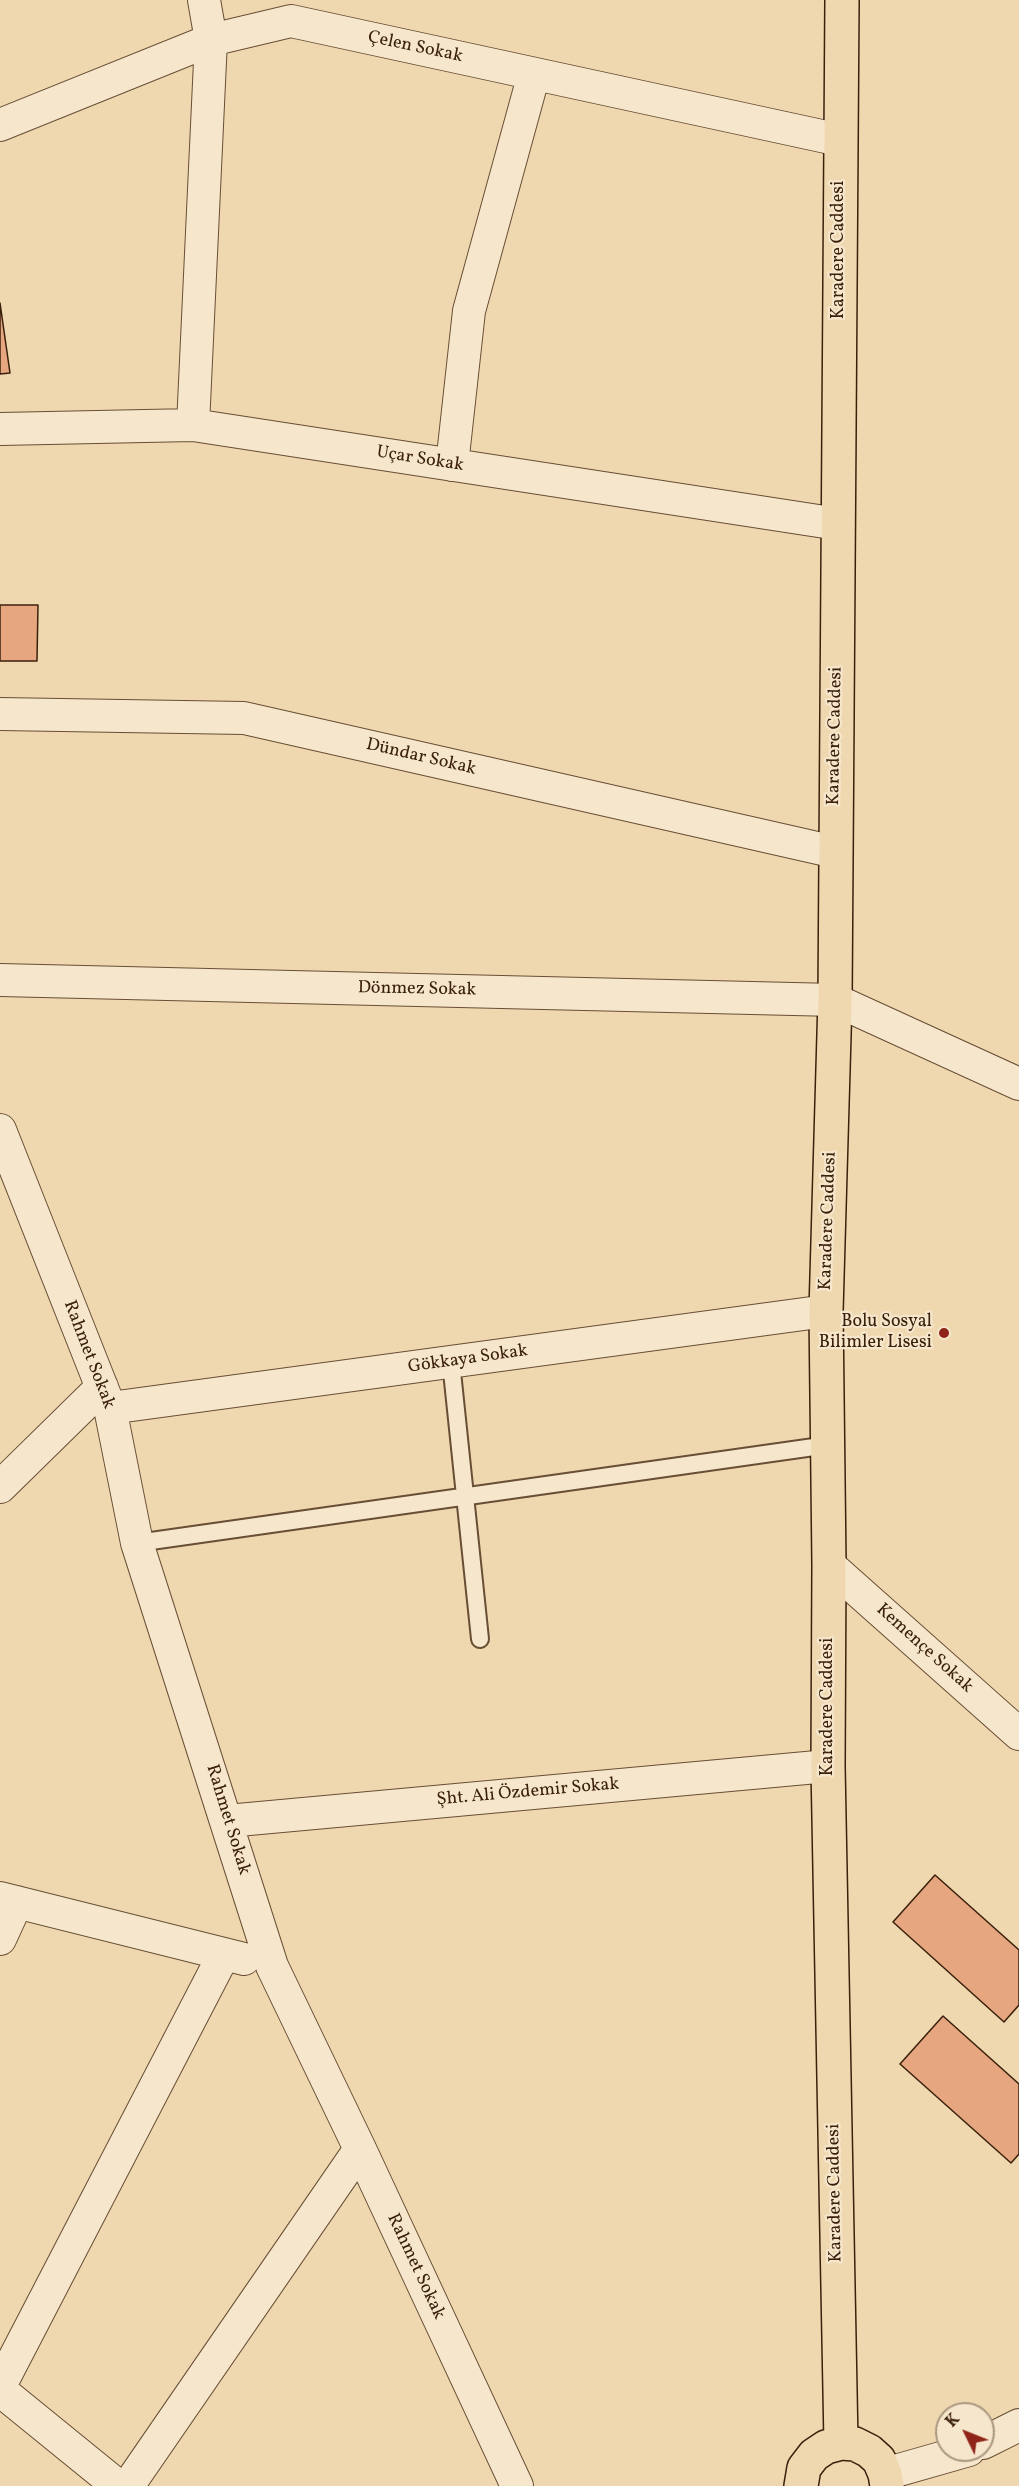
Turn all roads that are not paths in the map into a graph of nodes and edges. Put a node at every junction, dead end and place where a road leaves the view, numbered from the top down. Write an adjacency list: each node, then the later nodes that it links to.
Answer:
1 (204, 0): 3 (street)
2 (842, 0): 6 (main road, Karadere Caddesi)
3 (211, 40): 4 (street, Çelen Sokak); 5 (street, Çelen Sokak); 7 (street)
4 (534, 74): 6 (street, Çelen Sokak); 9 (street)
5 (0, 125)
6 (840, 140): 10 (main road, Karadere Caddesi)
7 (193, 425): 8 (street, Uçar Sokak); 9 (street, Uçar Sokak)
8 (0, 429)
9 (452, 465): 10 (street, Uçar Sokak)
10 (838, 524): 12 (main road, Karadere Caddesi)
11 (0, 714): 12 (street, Dündar Sokak)
12 (835, 852): 14 (main road, Karadere Caddesi)
13 (0, 980): 14 (street, Dönmez Sokak)
14 (835, 1000): 15 (street); 17 (main road, Karadere Caddesi)
15 (1019, 1084)
16 (0, 1130): 19 (street, Rahmet Sokak)
17 (826, 1311): 18 (street, Gökkaya Sokak); 20 (main road, Karadere Caddesi)
18 (451, 1362): 19 (street, Gökkaya Sokak); 22 (lane)
19 (106, 1398): 21 (street); 23 (street, Rahmet Sokak)
20 (828, 1445): 22 (lane); 24 (main road, Karadere Caddesi)
21 (0, 1487)
22 (465, 1497): 23 (lane); 25 (lane)
23 (137, 1543): 28 (street, Rahmet Sokak)
24 (829, 1565): 26 (street, Kemençe Sokak); 27 (main road, Karadere Caddesi)
25 (480, 1639)
26 (1019, 1734)
27 (828, 1766): 28 (street, Şht. Ali Özdemir Sokak); 37 (main road, Karadere Caddesi)
28 (227, 1821): 32 (street, Rahmet Sokak)
29 (9, 1900): 30 (street); 31 (street)
30 (0, 1940)
31 (224, 1954): 32 (street); 34 (street)
32 (272, 1966): 33 (street, Rahmet Sokak)
33 (360, 2149): 41 (street); 42 (street, Rahmet Sokak)
34 (0, 2388): 40 (street)
35 (1019, 2425): 36 (street)
36 (995, 2437)
37 (841, 2443): 39 (main road); 43 (main road)
38 (936, 2462): 39 (street)
39 (886, 2480)
40 (118, 2486)
41 (128, 2486)
42 (517, 2486)
43 (801, 2486)

